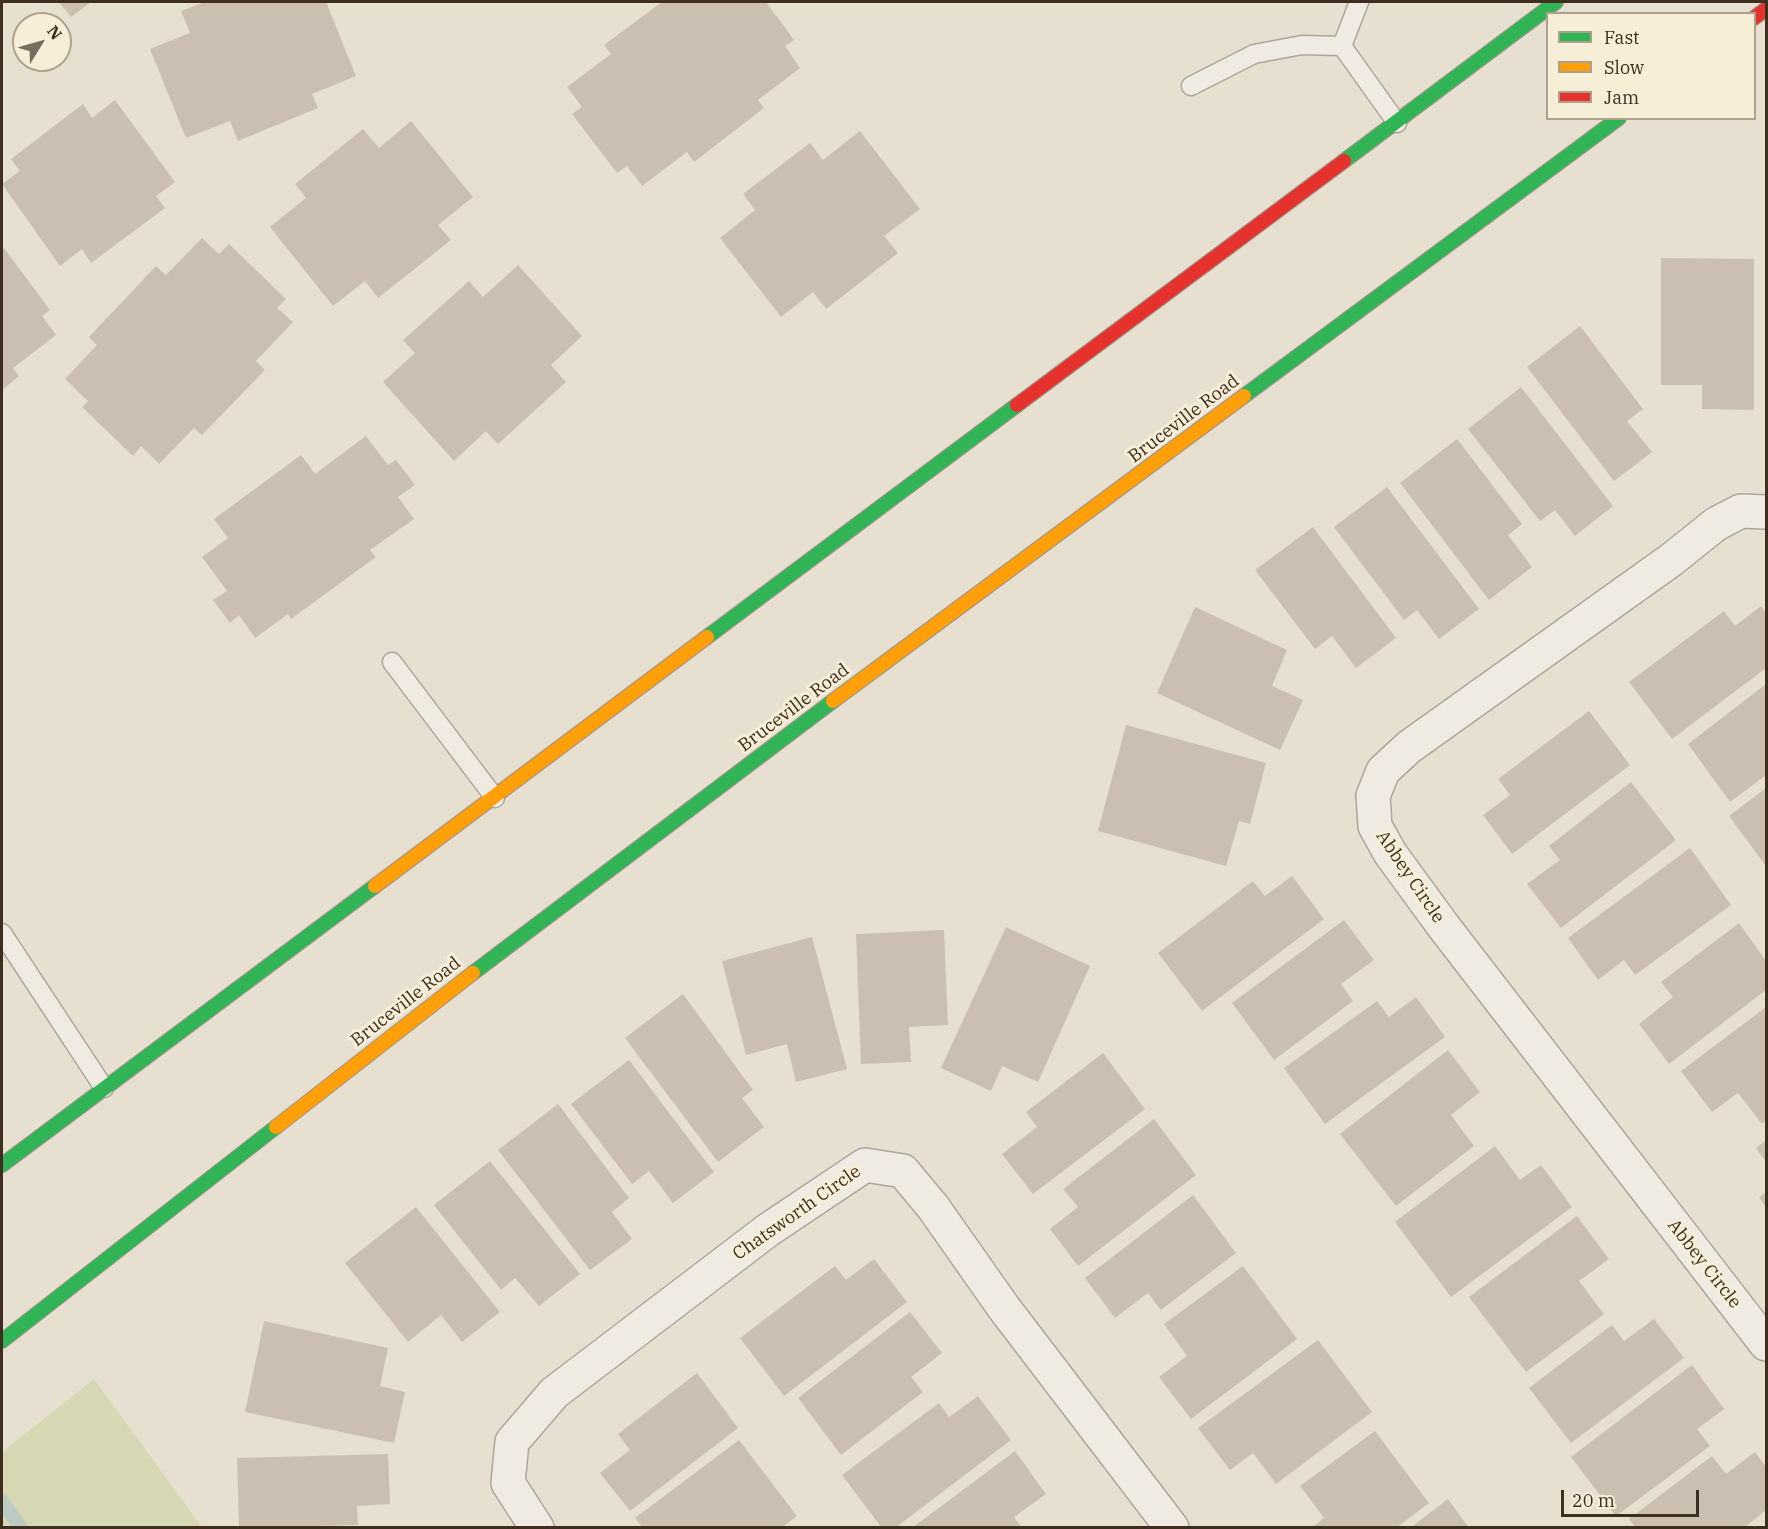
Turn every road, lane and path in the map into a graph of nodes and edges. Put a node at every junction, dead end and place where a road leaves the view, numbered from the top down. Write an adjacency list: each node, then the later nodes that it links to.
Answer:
1 (1359, 2): 3 (lane)
2 (1556, 2): 6 (main road)
3 (1342, 46): 4 (lane); 6 (lane)
4 (1191, 86)
5 (1616, 120): 13 (main road, Bruceville Road)
6 (1397, 123): 9 (main road)
7 (1767, 512): 14 (street, Abbey Circle)
8 (392, 662): 9 (lane)
9 (495, 798): 11 (main road)
10 (2, 933): 11 (lane)
11 (104, 1088): 12 (main road)
12 (2, 1165)
13 (2, 1341)
14 (1767, 1344)
15 (537, 1527): 16 (street, Chatsworth Circle)
16 (1172, 1527)

